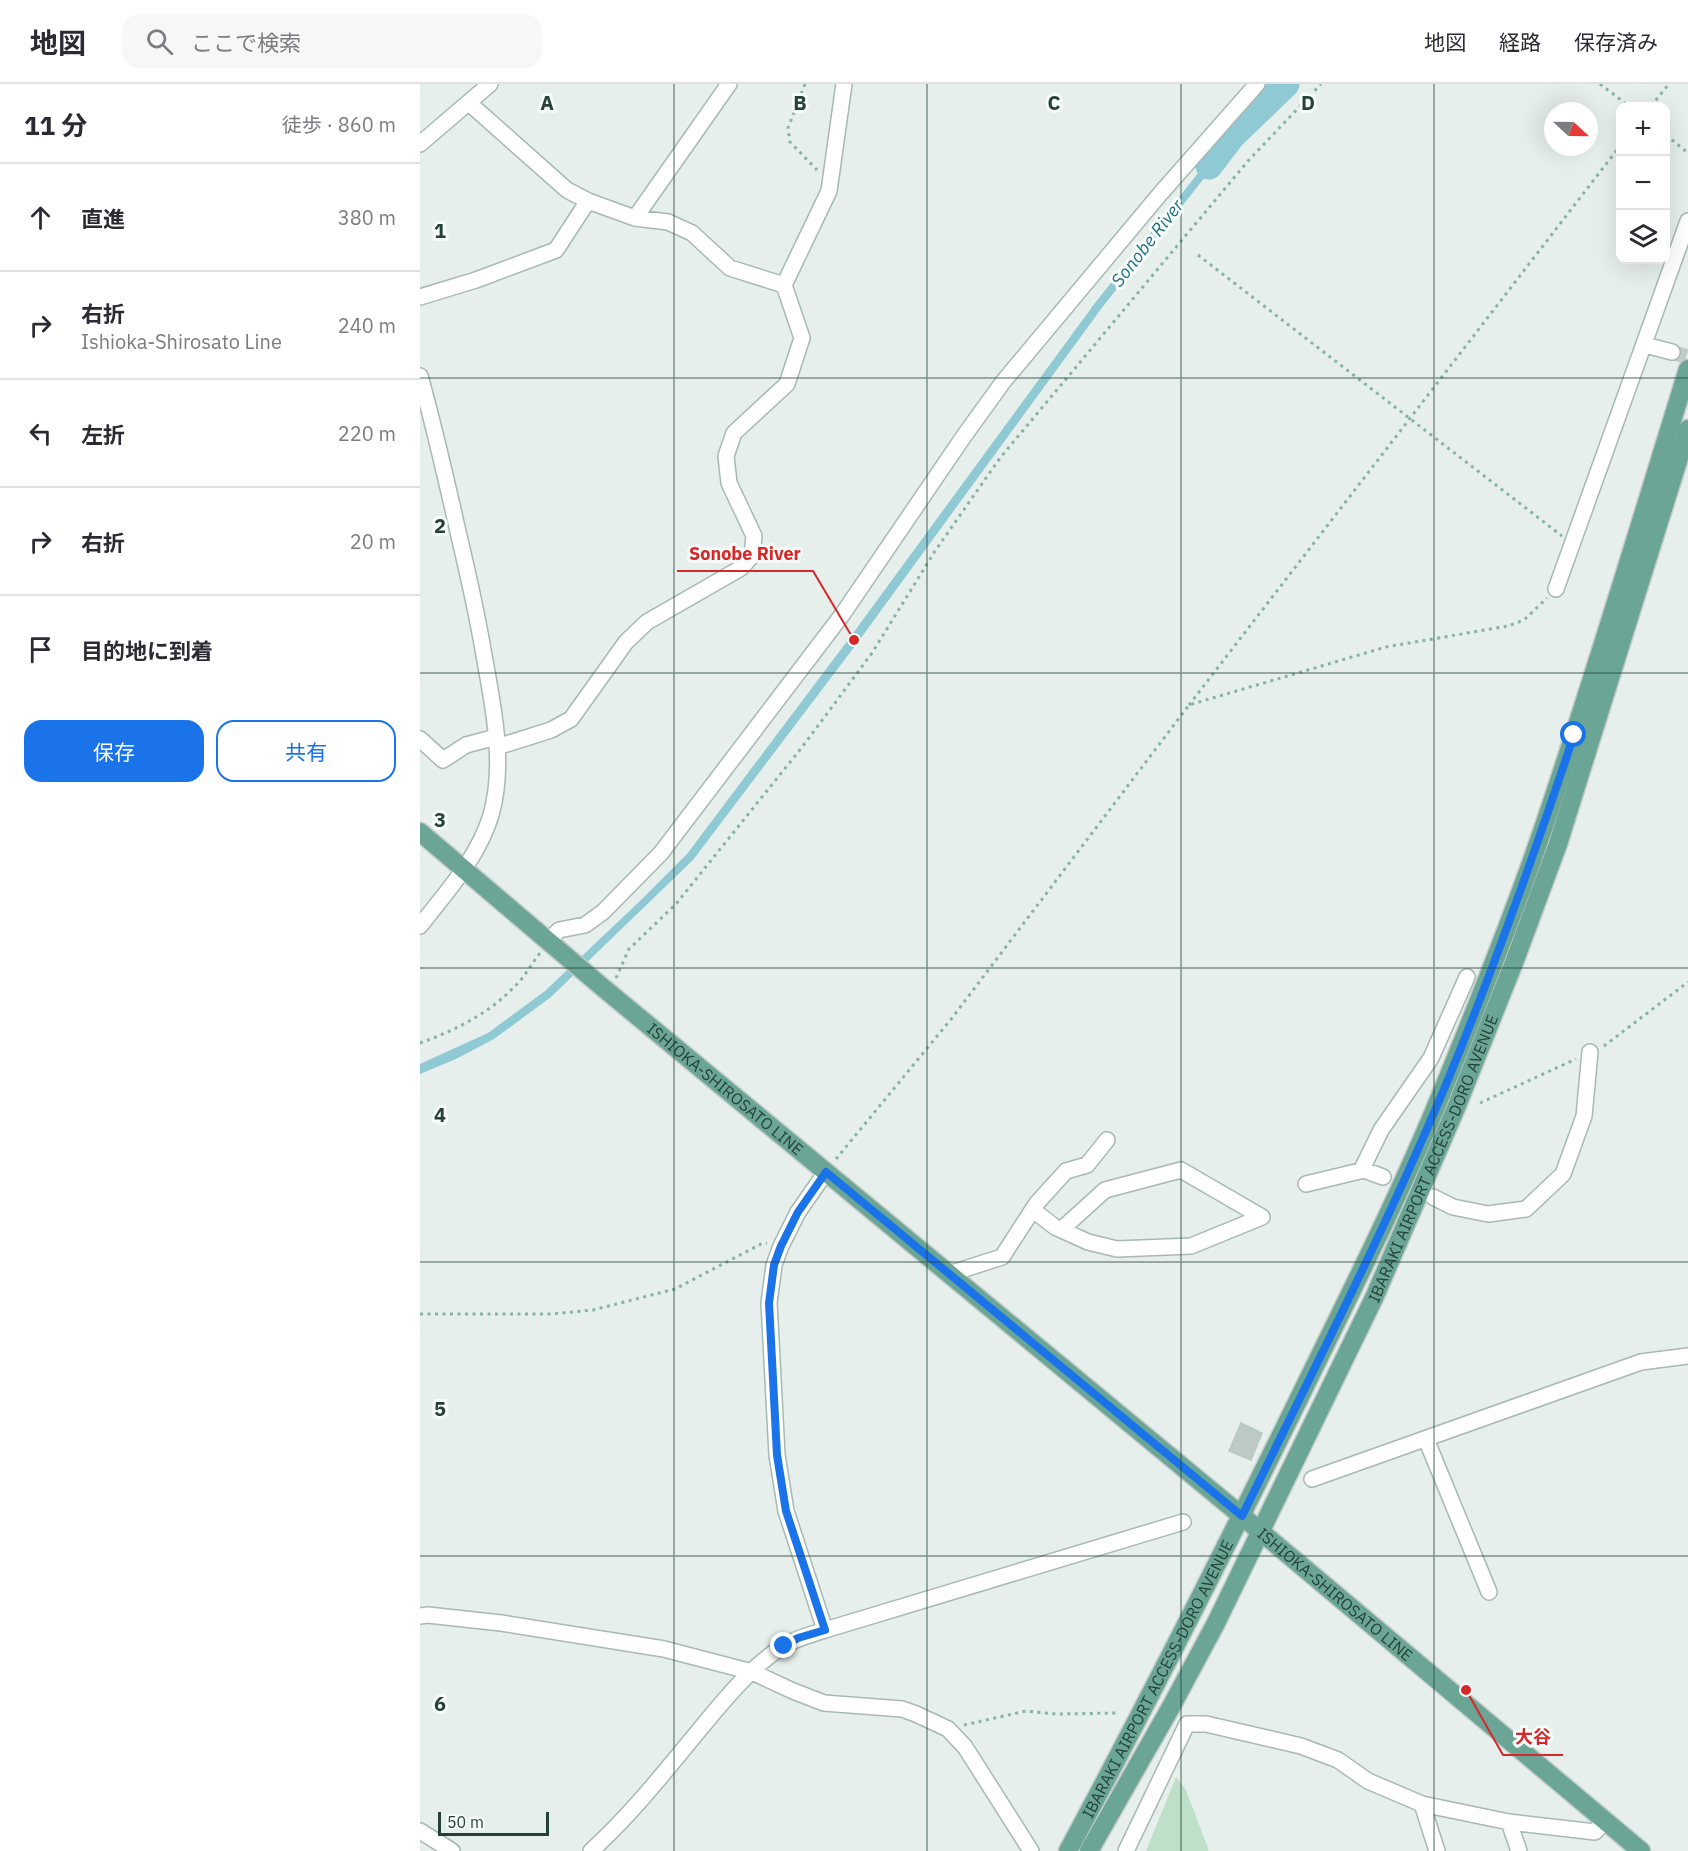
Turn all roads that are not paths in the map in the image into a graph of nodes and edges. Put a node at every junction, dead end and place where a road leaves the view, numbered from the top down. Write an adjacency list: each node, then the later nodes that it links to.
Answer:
1 (729, 84): 7 (street)
2 (844, 84): 9 (street)
3 (1257, 84): 22 (street)
4 (478, 92): 5 (street); 6 (street)
5 (420, 144)
6 (588, 201): 7 (street); 10 (street)
7 (635, 218): 9 (street)
8 (1688, 221): 11 (street)
9 (784, 285): 18 (street)
10 (420, 297)
11 (1645, 345): 12 (street); 16 (street)
12 (1672, 352)
13 (1688, 369): 37 (main road, IBARAKI AIRPORT ACCESS-DORO AVENUE)
14 (420, 376): 18 (street)
15 (1688, 429): 39 (main road, IBARAKI AIRPORT ACCESS-DORO AVENUE)
16 (1556, 590)
17 (420, 739): 18 (street)
18 (496, 742): 20 (street)
19 (420, 832): 20 (main road, ISHIOKA-SHIROSATO LINE)
20 (464, 870): 21 (street); 22 (main road, ISHIOKA-SHIROSATO LINE)
21 (420, 926)
22 (555, 947): 27 (main road, ISHIOKA-SHIROSATO LINE)
23 (1467, 977): 26 (street)
24 (1590, 1052): 30 (street)
25 (1107, 1140): 31 (street)
26 (1361, 1171): 28 (street); 29 (street)
27 (826, 1172): 33 (main road, ISHIOKA-SHIROSATO LINE); 42 (street)
28 (1383, 1177)
29 (1306, 1184)
30 (1433, 1197)
31 (1033, 1210): 32 (street); 33 (street)
32 (1062, 1229): 32 (street)
33 (949, 1274): 37 (main road, ISHIOKA-SHIROSATO LINE)
34 (1688, 1356): 35 (street)
35 (1426, 1439): 36 (street); 40 (street)
36 (1312, 1479)
37 (1242, 1516): 39 (main road, ISHIOKA-SHIROSATO LINE); 51 (main road, IBARAKI AIRPORT ACCESS-DORO AVENUE)
38 (1183, 1522): 42 (street)
39 (1260, 1531): 45 (main road, ISHIOKA-SHIROSATO LINE); 52 (main road, IBARAKI AIRPORT ACCESS-DORO AVENUE)
40 (1490, 1592)
41 (420, 1616): 43 (street)
42 (825, 1630): 43 (street)
43 (752, 1672): 49 (street); 50 (street)
44 (1422, 1804): 46 (street); 53 (street); 54 (street)
45 (1605, 1821): 46 (street); 56 (main road, ISHIOKA-SHIROSATO LINE)
46 (1509, 1822): 55 (street)
47 (420, 1831): 48 (street)
48 (452, 1851)
49 (591, 1851)
50 (1031, 1851)
51 (1068, 1851)
52 (1089, 1851)
53 (1126, 1851)
54 (1437, 1851)
55 (1519, 1851)
56 (1641, 1851)

